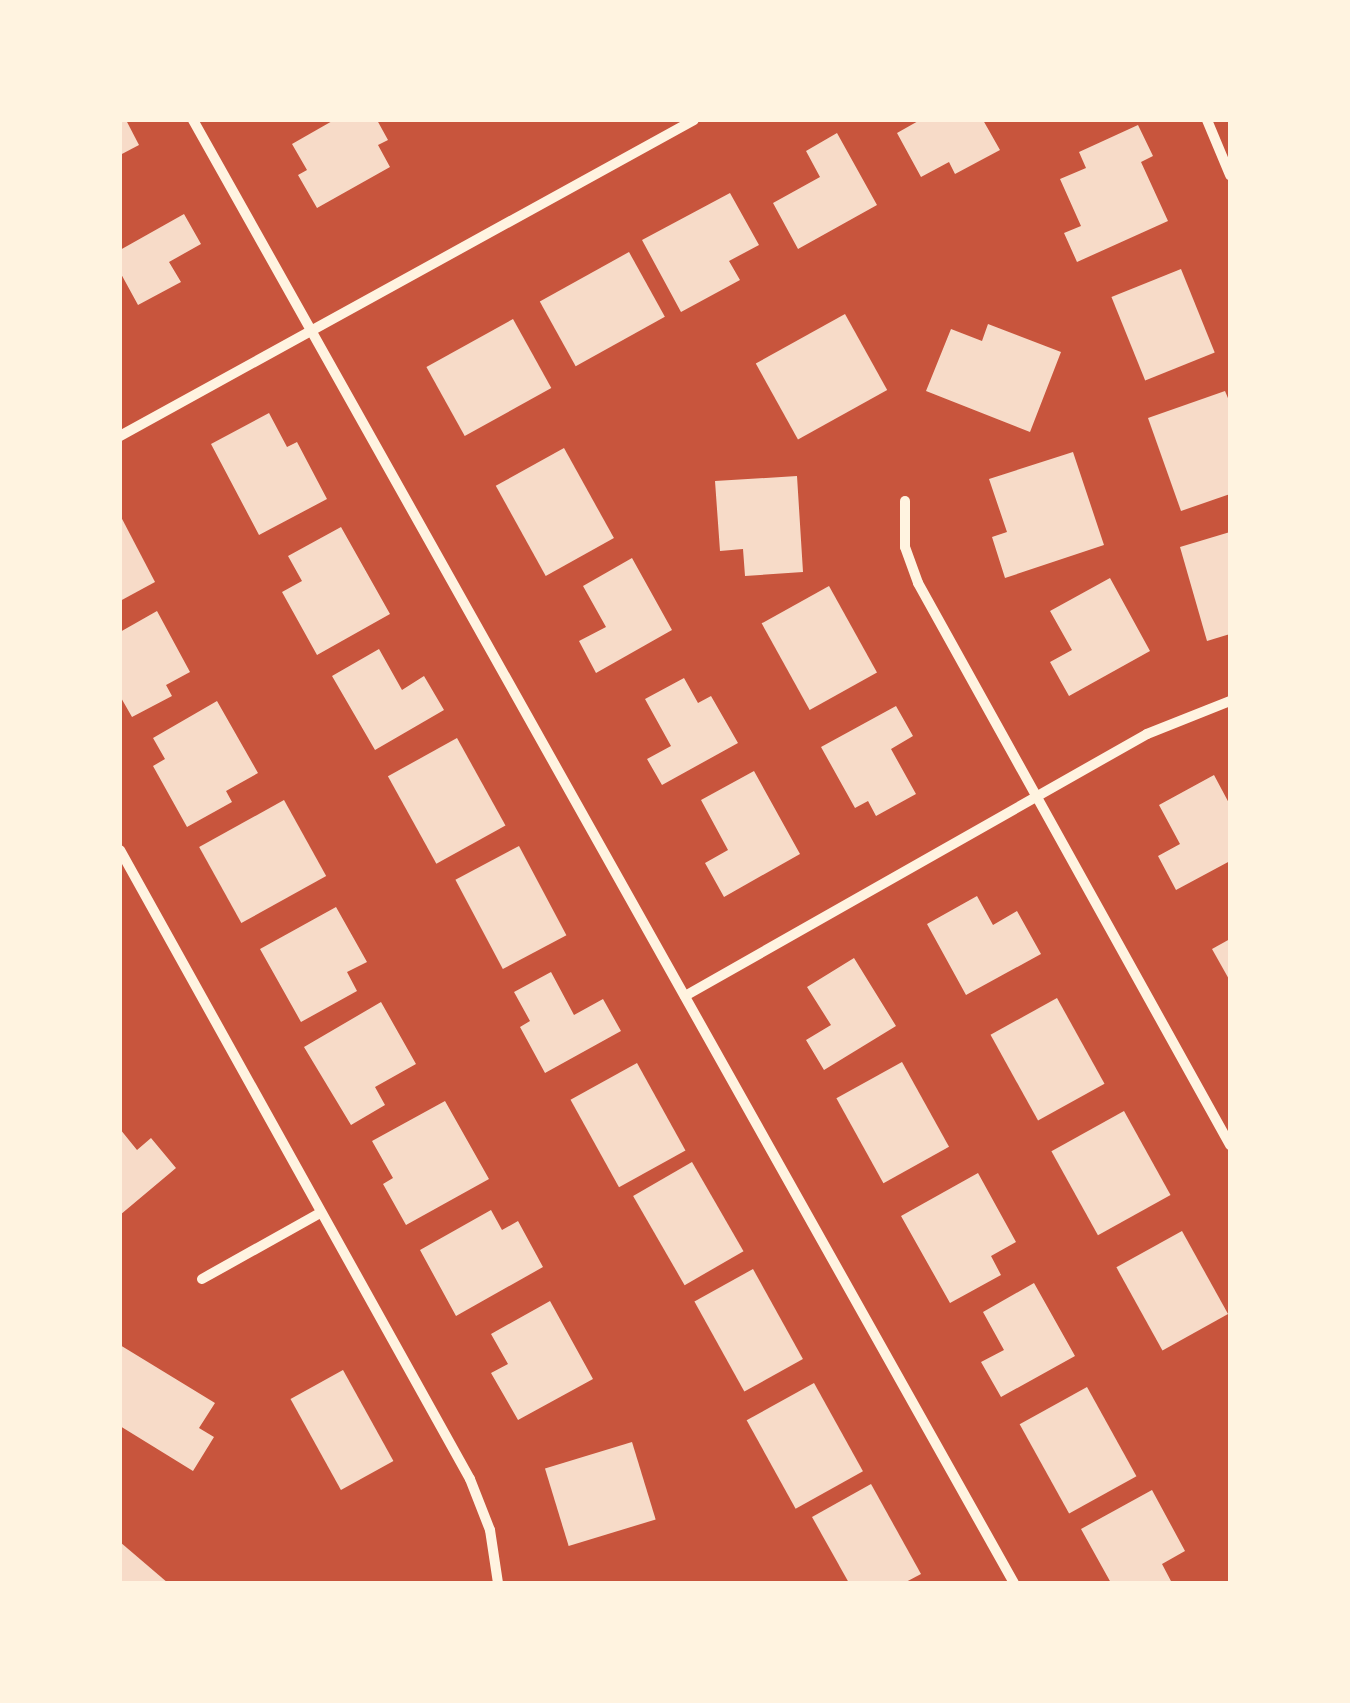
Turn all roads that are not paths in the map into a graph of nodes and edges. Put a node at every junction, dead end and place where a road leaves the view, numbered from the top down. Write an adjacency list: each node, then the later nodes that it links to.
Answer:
1 (192, 120): 5 (street)
2 (694, 120): 5 (street)
3 (1207, 120): 4 (street)
4 (1230, 175)
5 (312, 333): 6 (street); 11 (street)
6 (120, 436)
7 (905, 500): 9 (street)
8 (1230, 700): 9 (street)
9 (1037, 797): 11 (street); 12 (street)
10 (122, 858): 13 (street)
11 (685, 996): 16 (street)
12 (1230, 1145)
13 (320, 1212): 14 (street); 15 (street)
14 (202, 1279)
15 (498, 1583)
16 (1014, 1583)

